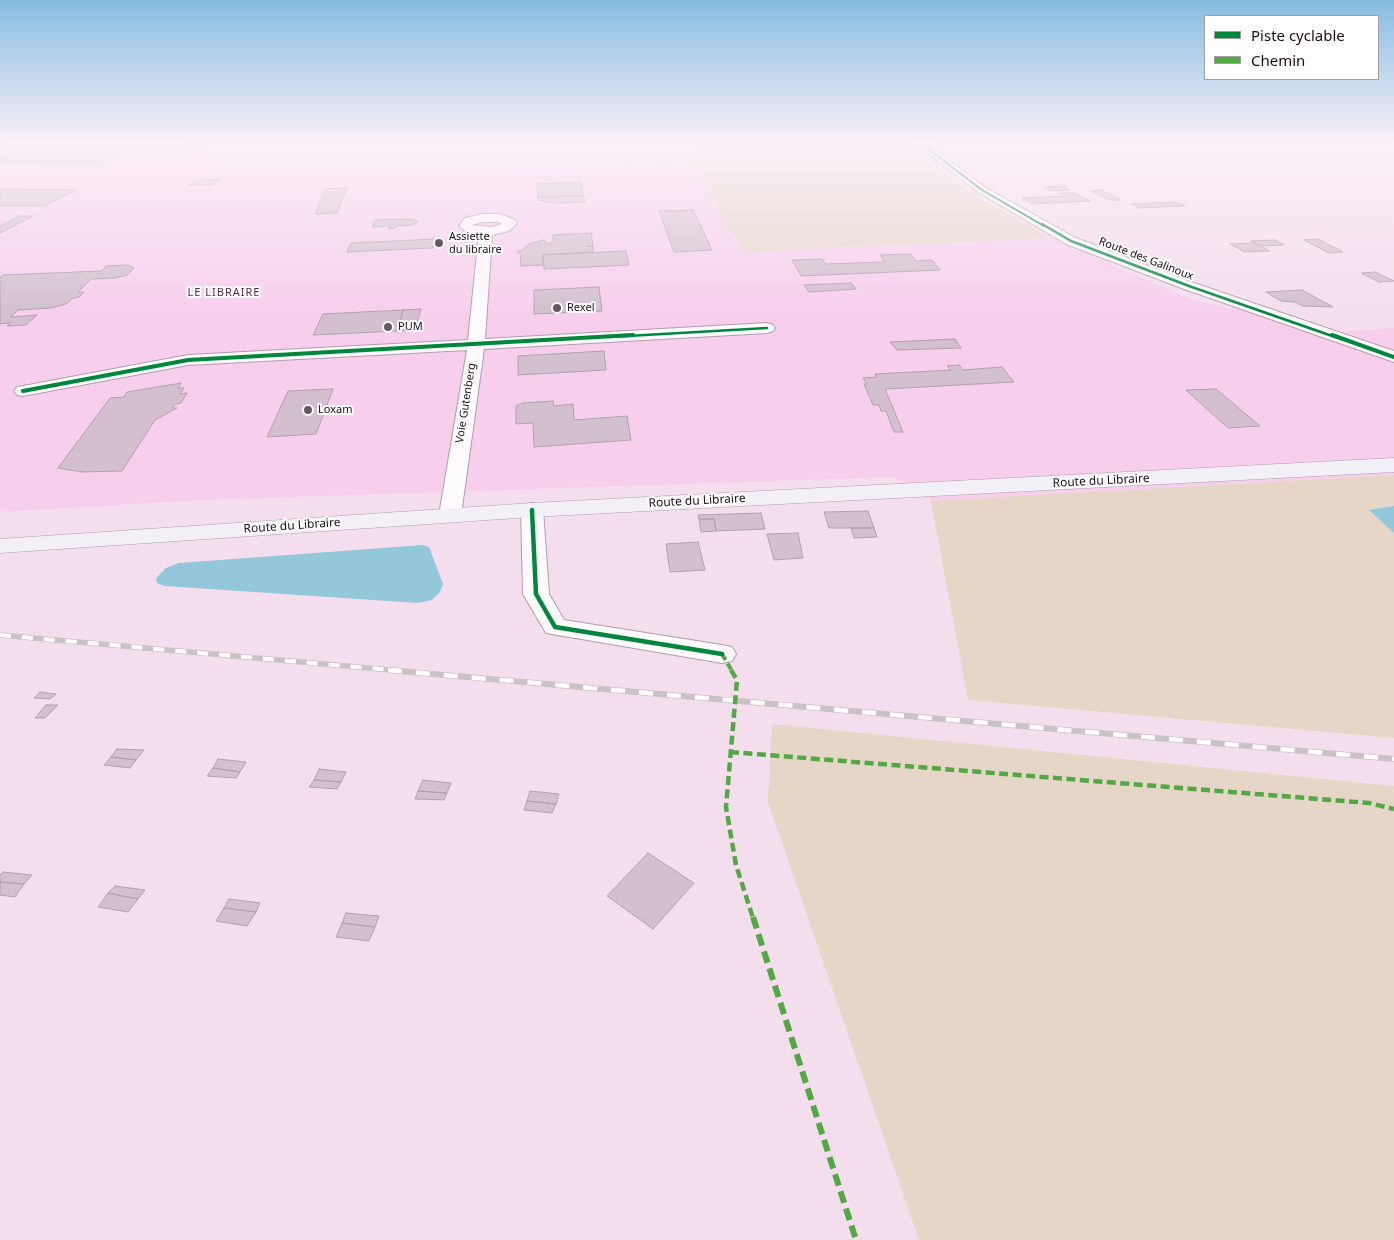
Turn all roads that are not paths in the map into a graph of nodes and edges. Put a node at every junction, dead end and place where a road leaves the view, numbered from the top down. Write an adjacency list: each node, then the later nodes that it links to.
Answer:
1 (996, 198): 5 (street, Route des Galinoux)
2 (486, 231): 4 (street, Voie Gutenberg)
3 (766, 328): 4 (street)
4 (476, 344): 6 (street); 9 (street, Voie Gutenberg)
5 (1394, 356)
6 (23, 391)
7 (1394, 464): 8 (main road, Route du Libraire)
8 (532, 510): 9 (main road, Route du Libraire); 11 (street)
9 (450, 515): 10 (main road, Route du Libraire)
10 (0, 546)
11 (722, 654)

